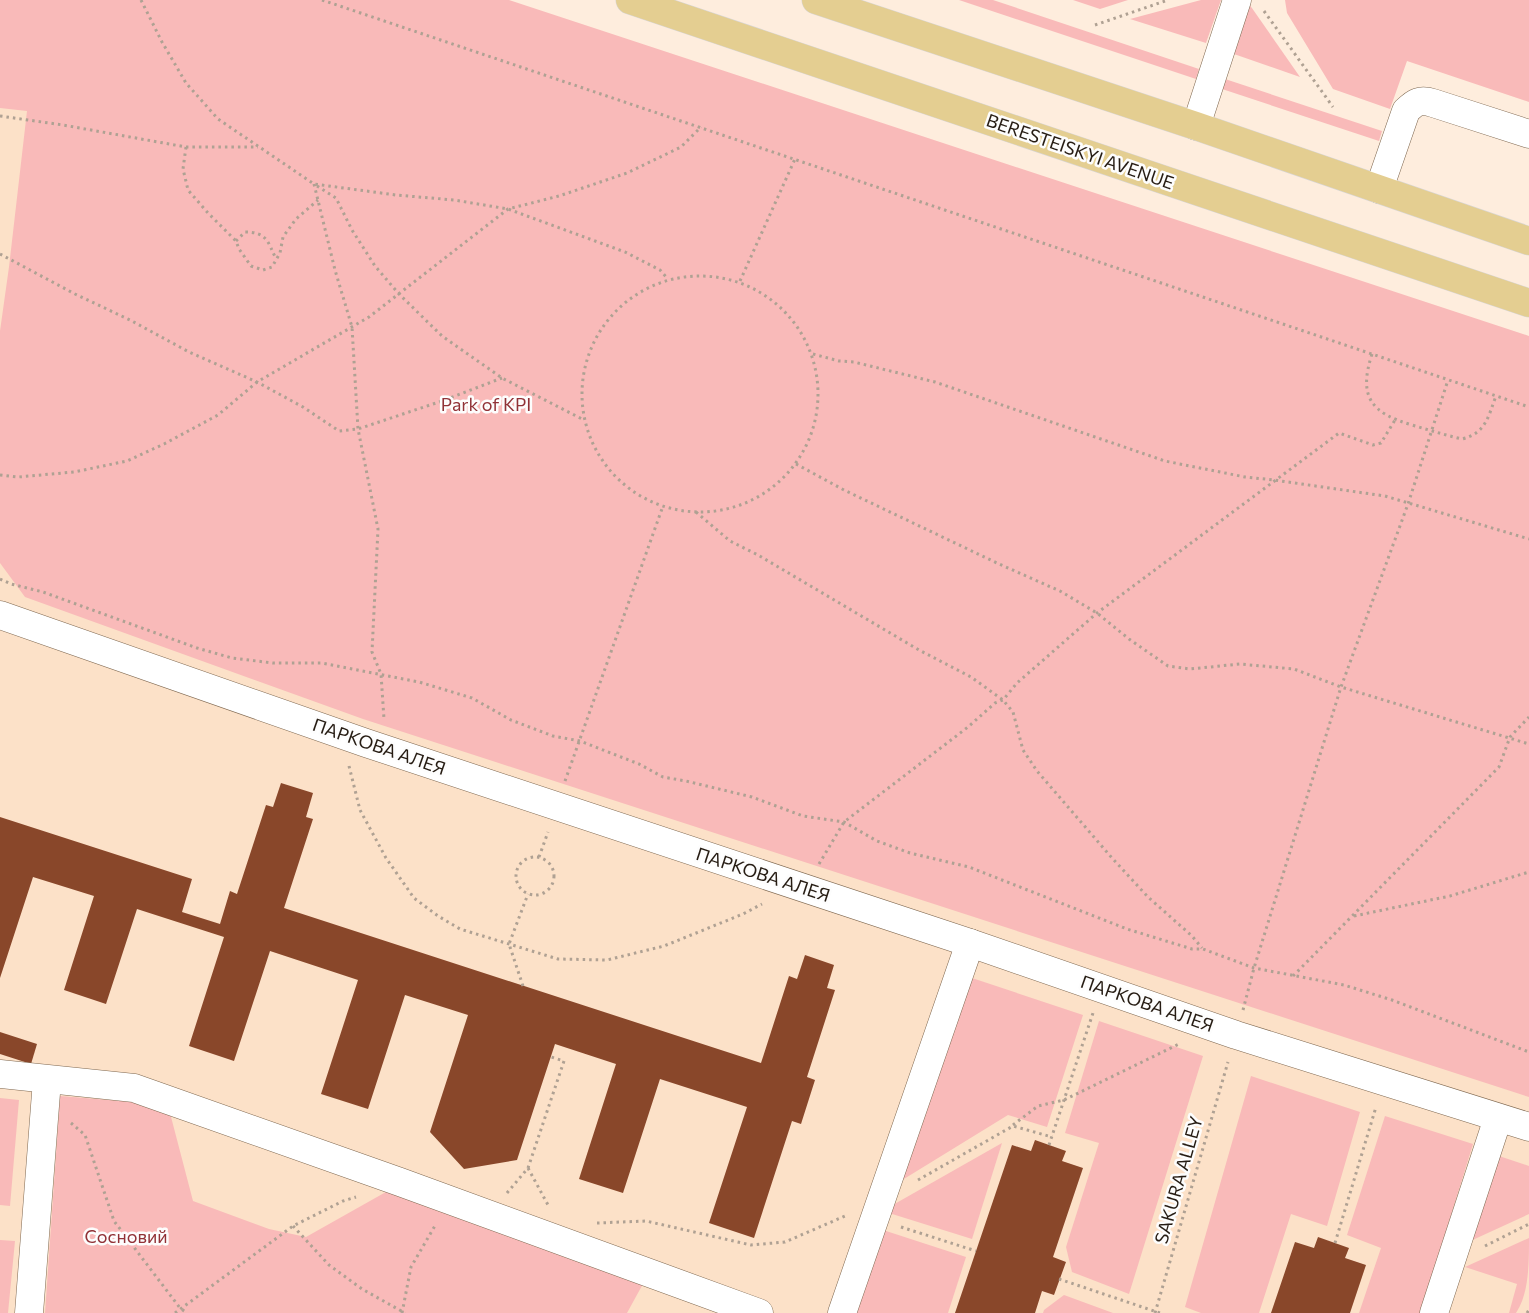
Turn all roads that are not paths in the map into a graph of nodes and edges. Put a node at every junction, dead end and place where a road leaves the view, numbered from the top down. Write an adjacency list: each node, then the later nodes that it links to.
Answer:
1 (630, 0): 8 (main road, BERESTEISKYI AVENUE)
2 (816, 0): 4 (main road)
3 (1249, 4): 4 (street)
4 (1196, 126): 6 (main road)
5 (1529, 134): 6 (street)
6 (1379, 189): 7 (main road)
7 (1529, 241)
8 (1529, 303)
9 (0, 615): 10 (street, ПАРКОВА АЛЕЯ)
10 (970, 943): 13 (street, ПАРКОВА АЛЕЯ); 17 (street)
11 (0, 1074): 12 (street)
12 (46, 1090): 15 (street); 16 (street)
13 (1498, 1118): 14 (street, ПАРКОВА АЛЕЯ); 18 (street)
14 (1529, 1127)
15 (28, 1313)
16 (759, 1313)
17 (842, 1313)
18 (1434, 1313)

